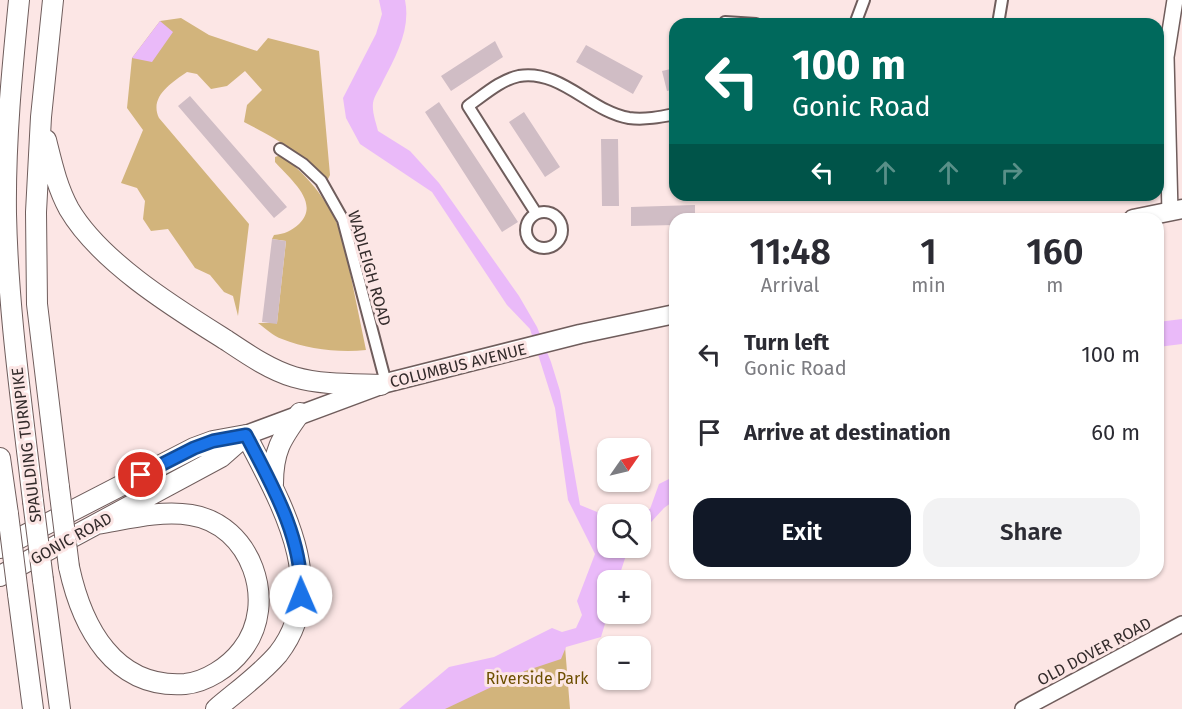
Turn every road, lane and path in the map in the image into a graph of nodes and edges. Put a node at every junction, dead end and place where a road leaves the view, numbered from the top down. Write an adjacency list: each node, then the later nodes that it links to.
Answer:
1 (19, 0): 26 (highway, SPAULDING TURNPIKE, bridge)
2 (53, 0): 11 (highway)
3 (864, 0): 6 (street)
4 (1002, 0): 7 (street)
5 (1175, 0): 8 (street)
6 (857, 18)
7 (999, 18)
8 (1164, 47)
9 (1164, 78): 13 (street)
10 (669, 115): 14 (street)
11 (41, 117): 16 (highway); 21 (highway, bridge)
12 (280, 149): 16 (street, WADLEIGH ROAD)
13 (1176, 210)
14 (536, 213)
15 (669, 315): 16 (main road, COLUMBUS AVENUE)
16 (383, 384): 17 (main road, COLUMBUS AVENUE)
17 (300, 413): 18 (main road, COLUMBUS AVENUE); 20 (highway)
18 (246, 435): 20 (highway); 21 (highway, GONIC ROAD); 22 (highway, GONIC ROAD)
19 (0, 458): 25 (highway, SPAULDING TURNPIKE, bridge)
20 (273, 490): 27 (highway)
21 (96, 524): 23 (highway, GONIC ROAD)
22 (0, 548)
23 (0, 576)
24 (1182, 624): 28 (street, OLD DOVER ROAD)
25 (33, 709)
26 (60, 709)
27 (216, 709)
28 (1023, 709)

